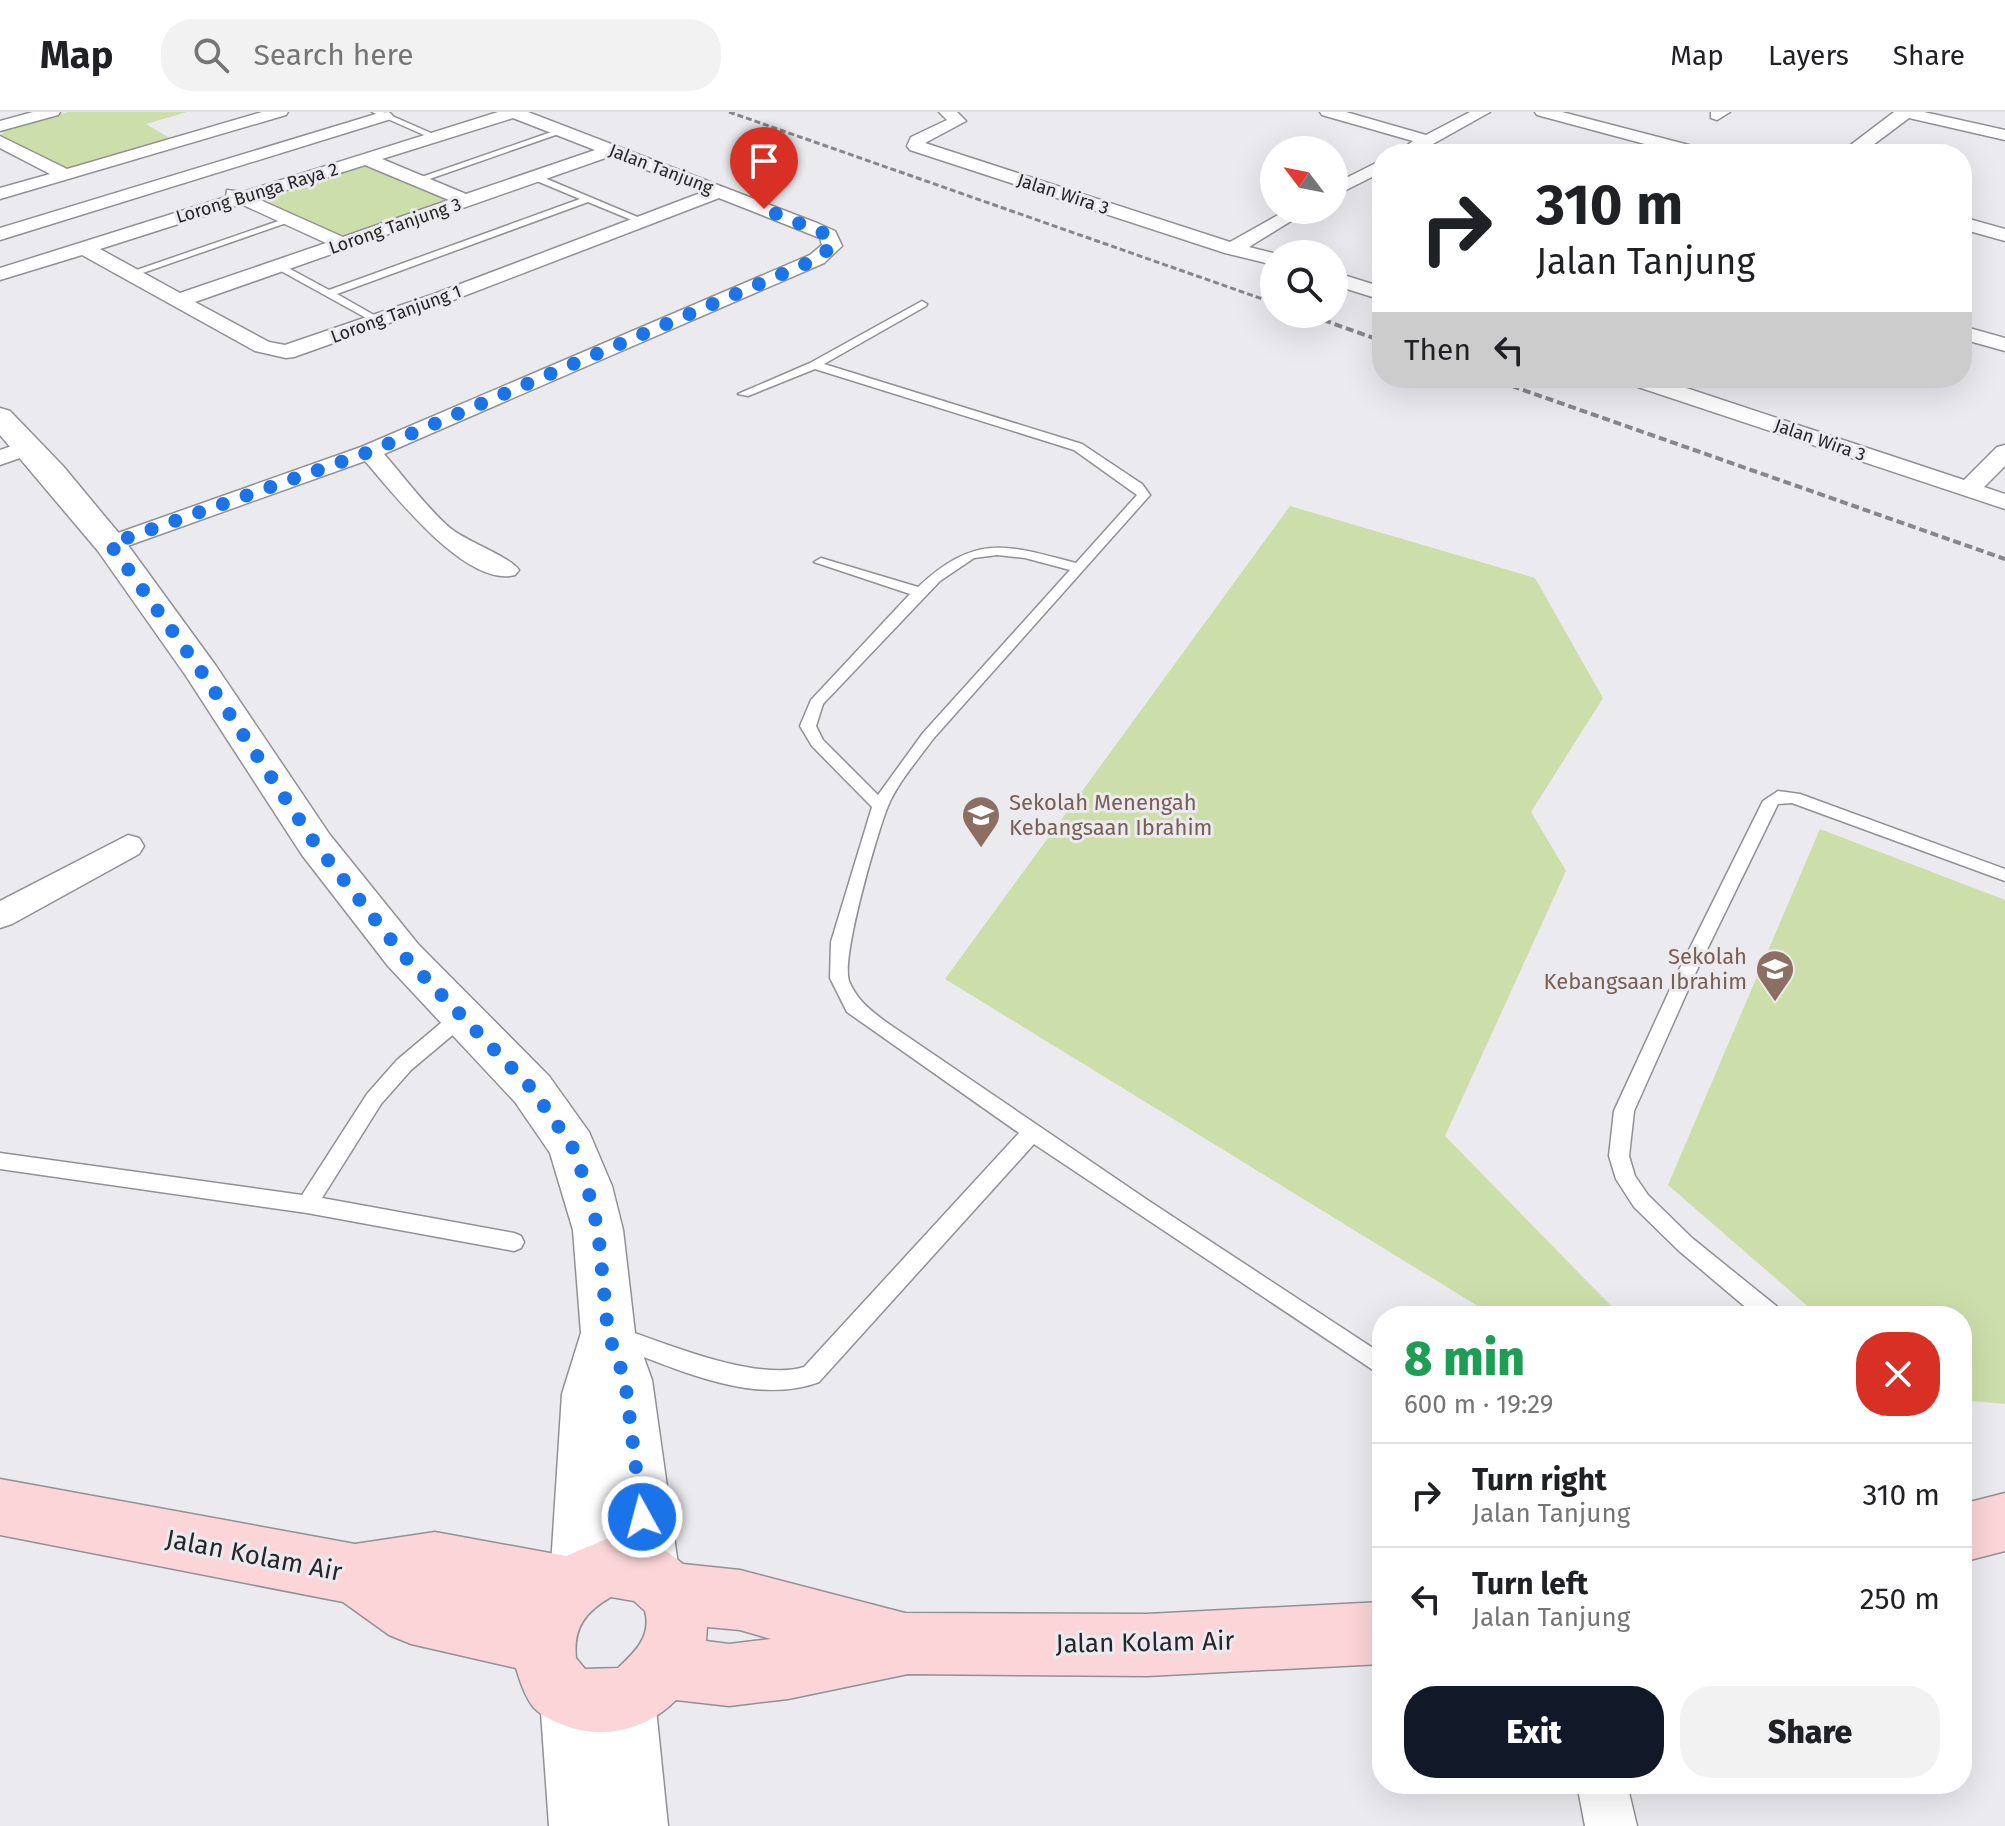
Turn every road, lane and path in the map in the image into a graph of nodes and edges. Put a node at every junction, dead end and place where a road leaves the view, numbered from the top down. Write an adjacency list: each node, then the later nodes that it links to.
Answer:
1 (52, 112): 11 (street)
2 (280, 112): 10 (street)
3 (514, 112): 12 (street, Jalan Tanjung); 14 (street, Lorong Bunga Raya 2)
4 (947, 112): 42 (street, Jalan Wira 3)
5 (1328, 112): 15 (street)
6 (1482, 112): 15 (street)
7 (1543, 112): 18 (street)
8 (1904, 112): 13 (street); 19 (street)
9 (381, 114): 14 (lane); 25 (street)
10 (255, 115): 21 (street)
11 (0, 126)
12 (563, 131): 20 (street, Jalan Tanjung); 27 (lane)
13 (2005, 135)
14 (436, 137): 22 (street, Lorong Bunga Raya 2)
15 (1427, 140): 17 (street)
16 (0, 141): 24 (street)
17 (1420, 144)
18 (1664, 144)
19 (1863, 144)
20 (611, 150): 26 (street, Lorong Tanjung 3); 29 (street, Jalan Tanjung)
21 (142, 152): 24 (street); 25 (street)
22 (366, 159): 27 (street); 31 (street, Lorong Bunga Raya 2)
23 (1372, 170): 28 (street)
24 (65, 175): 30 (street)
25 (192, 175): 31 (street); 38 (street)
26 (535, 177): 32 (lane); 33 (street, Lorong Tanjung 3)
27 (415, 181): 33 (street)
28 (1348, 183)
29 (718, 192): 35 (street, Lorong Tanjung 1); 60 (street, Jalan Tanjung)
30 (0, 194)
31 (242, 198): 34 (street); 41 (street, Lorong Bunga Raya 2)
32 (588, 199): 35 (lane); 49 (lane)
33 (466, 201): 40 (street, Lorong Tanjung 3)
34 (290, 220): 40 (street); 46 (lane)
35 (642, 221): 52 (street, Lorong Tanjung 1)
36 (1276, 224): 42 (street)
37 (1972, 226): 39 (street)
38 (0, 234)
39 (2005, 235)
40 (343, 244): 44 (street, Lorong Tanjung 3)
41 (84, 248): 45 (street, Lorong Bunga Raya 2); 46 (street, Lorong Tanjung 1)
42 (1232, 249): 43 (street, Jalan Wira 3)
43 (1260, 256)
44 (277, 266): 49 (lane); 50 (street, Lorong Tanjung 3)
45 (0, 274)
46 (130, 274): 50 (street, Lorong Tanjung 1)
47 (1348, 283): 48 (street)
48 (1372, 291)
49 (328, 294): 52 (lane)
50 (178, 301): 52 (street, Lorong Tanjung 1)
51 (922, 304): 55 (lane)
52 (377, 321)
53 (1972, 335): 54 (street)
54 (2005, 345)
55 (814, 365): 57 (lane); 66 (lane)
56 (1664, 388): 62 (street, Jalan Wira 3)
57 (744, 394)
58 (0, 417): 59 (street)
59 (14, 452): 64 (street)
60 (369, 452): 64 (street, Jalan Tanjung); 67 (street)
61 (2005, 452): 62 (street)
62 (1968, 490): 63 (street, Jalan Wira 3)
63 (2005, 502)
64 (110, 544): 73 (street)
65 (821, 562): 68 (lane)
66 (1079, 568): 68 (lane); 69 (lane)
67 (506, 570)
68 (921, 593): 69 (lane)
69 (880, 806): 74 (lane)
70 (128, 846): 72 (street)
71 (2005, 875): 78 (lane)
72 (0, 916)
73 (461, 1017): 76 (lane); 79 (street)
74 (1033, 1132): 79 (lane); 80 (lane)
75 (0, 1161): 76 (lane)
76 (307, 1204): 77 (lane)
77 (514, 1242)
78 (1760, 1306)
79 (608, 1333): 85 (street); 86 (street)
80 (1372, 1359)
81 (0, 1507): 84 (main road, Jalan Kolam Air)
82 (2005, 1522): 83 (main road)
83 (1972, 1530)
84 (355, 1574): 86 (main road); 88 (main road, Jalan Kolam Air)
85 (660, 1582): 86 (main road); 89 (main road, Jalan Kolam Air); 90 (main road)
86 (576, 1584): 88 (main road)
87 (1372, 1634): 89 (main road, Jalan Kolam Air)
88 (543, 1643): 90 (main road)
89 (908, 1643): 90 (main road, Jalan Kolam Air)
90 (620, 1688): 92 (street); 93 (street)
91 (1604, 1794): 94 (street)
92 (582, 1826)
93 (635, 1826)
94 (1611, 1826)

